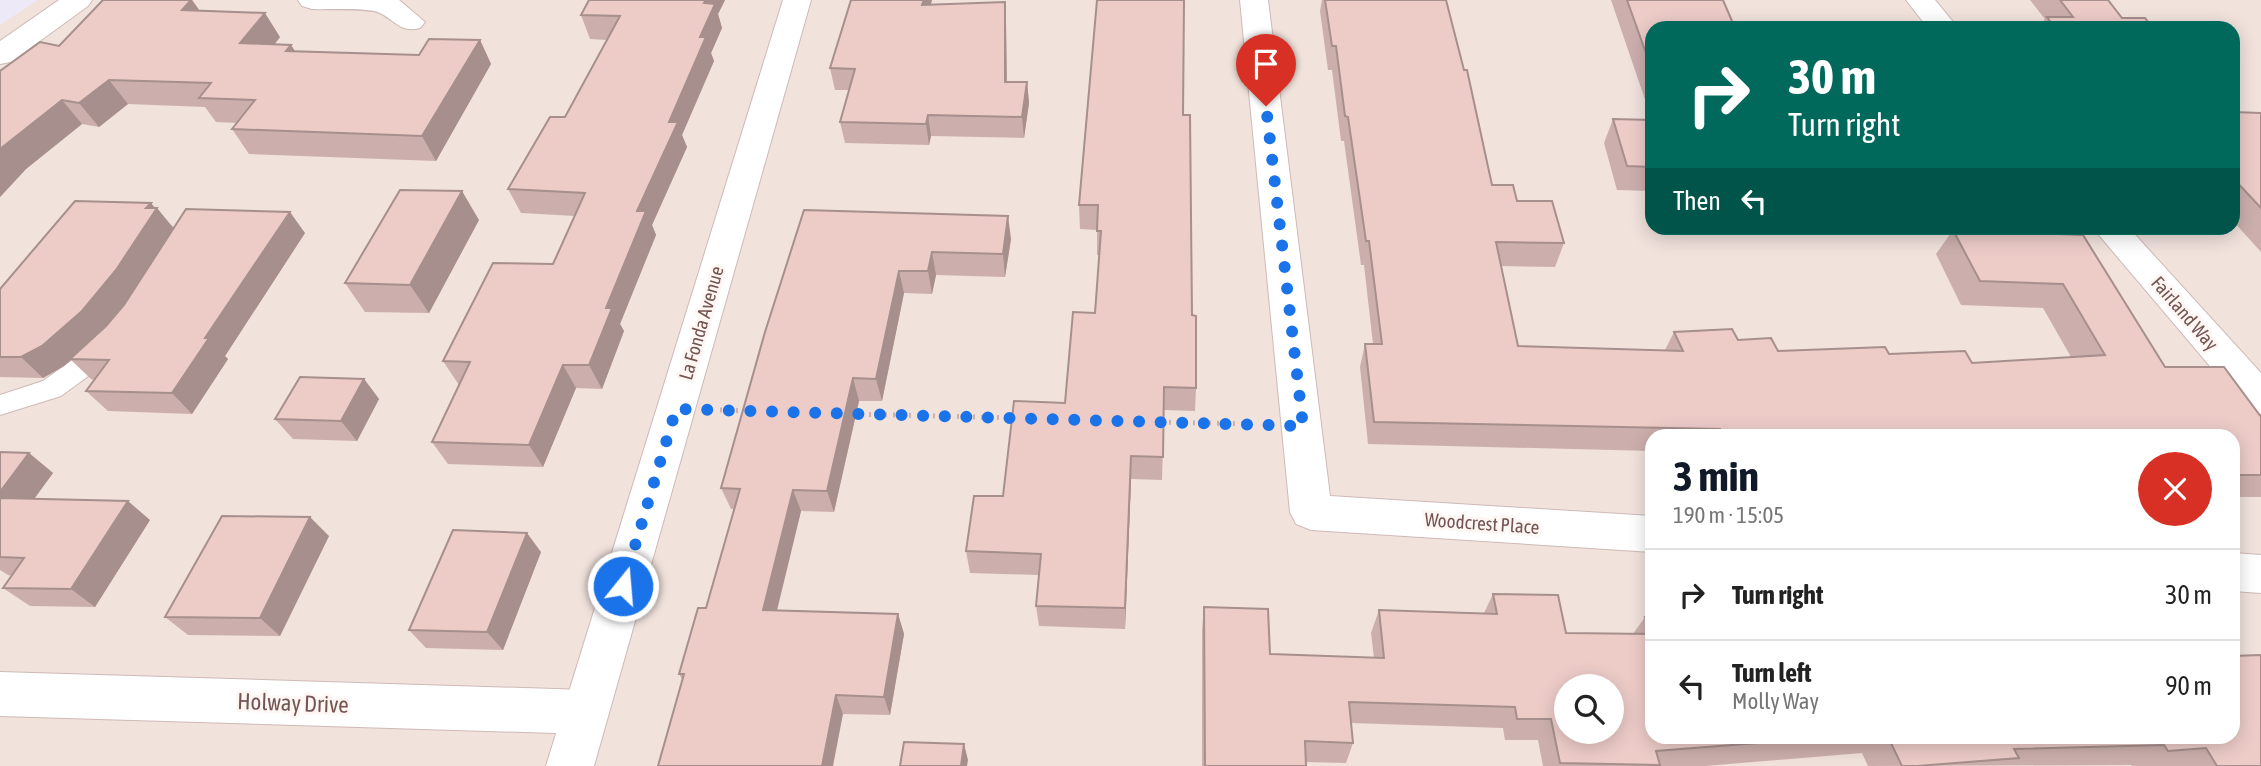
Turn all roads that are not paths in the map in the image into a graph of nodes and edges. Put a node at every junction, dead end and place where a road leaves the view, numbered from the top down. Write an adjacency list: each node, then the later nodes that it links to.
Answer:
1 (78, 0): 8 (street)
2 (312, 0): 7 (street)
3 (797, 0): 17 (street, La Fonda Avenue)
4 (1254, 0): 13 (street, Woodcrest Place)
5 (1920, 0): 6 (street)
6 (1937, 21)
7 (410, 22)
8 (0, 55)
9 (2116, 235): 11 (street, Fairland Way)
10 (120, 332): 12 (lane)
11 (2261, 399)
12 (0, 405)
13 (1645, 534)
14 (2240, 572): 15 (street)
15 (2261, 574)
16 (0, 694): 17 (street, Holway Drive)
17 (586, 712): 18 (street, La Fonda Avenue)
18 (570, 766)

